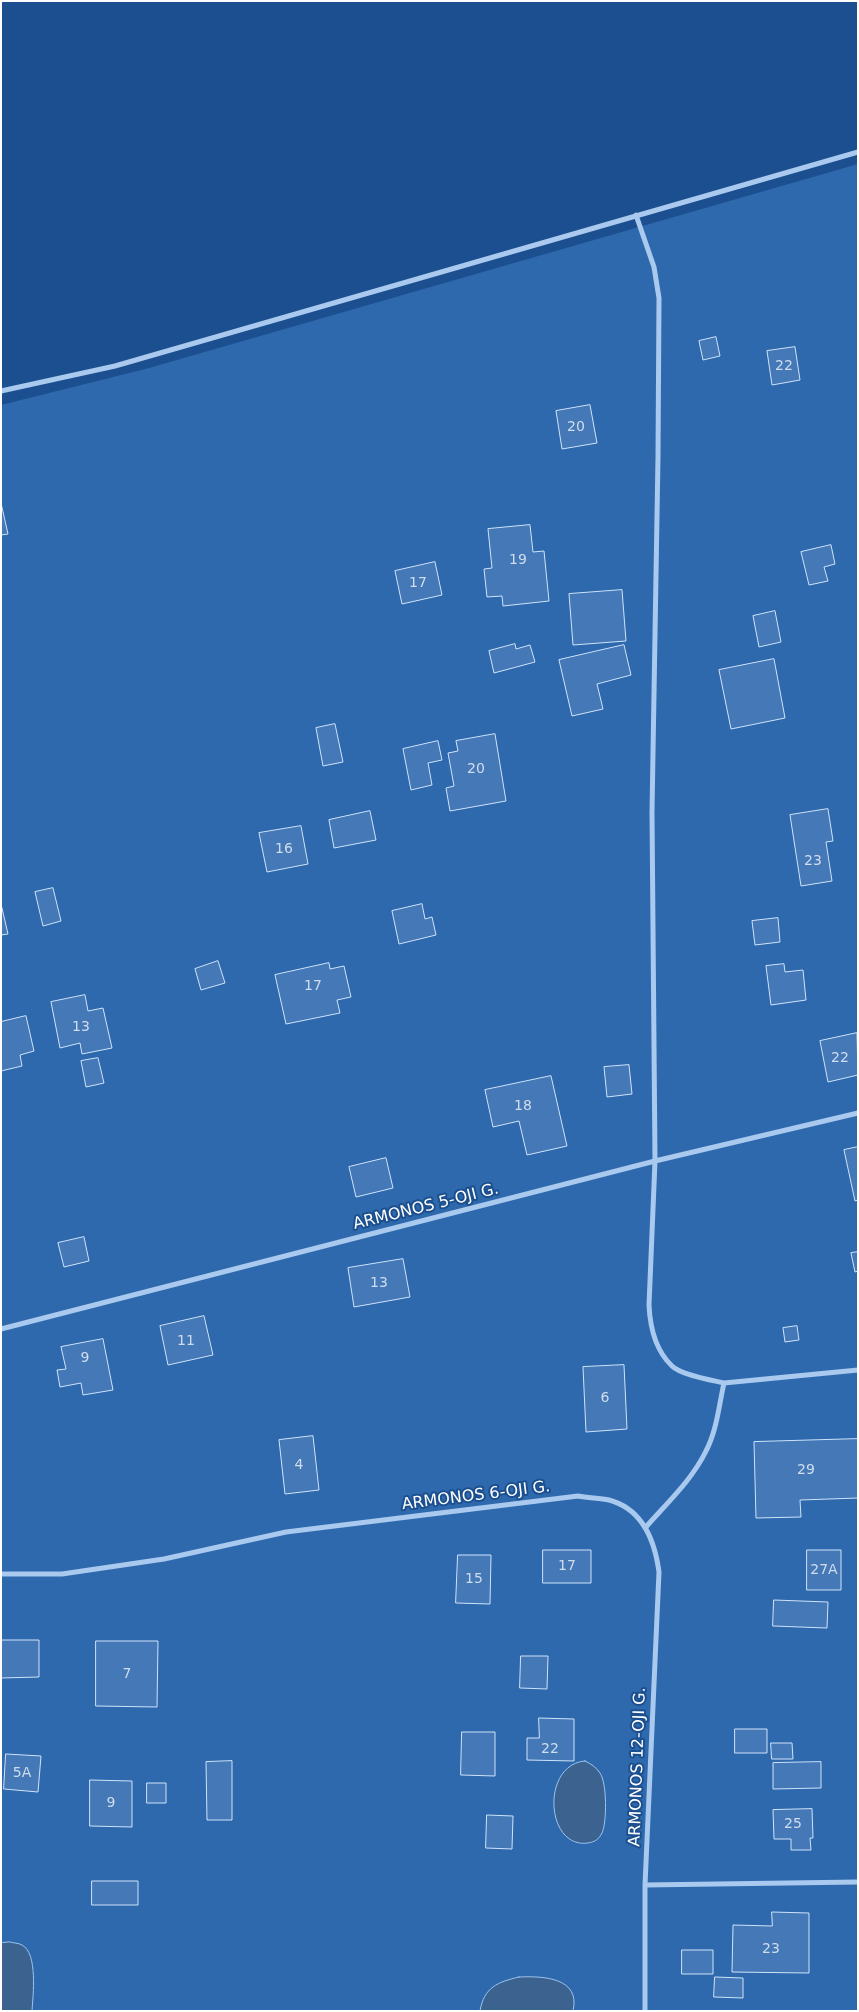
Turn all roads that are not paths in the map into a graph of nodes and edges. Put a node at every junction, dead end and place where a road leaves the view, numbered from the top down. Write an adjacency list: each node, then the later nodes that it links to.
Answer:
1 (858, 152): 2 (street)
2 (636, 215): 3 (street); 5 (street)
3 (1, 391)
4 (858, 1113): 5 (street, ARMONOS 5-OJI G.)
5 (655, 1161): 6 (street, ARMONOS 5-OJI G.); 8 (street)
6 (1, 1328)
7 (858, 1370): 8 (street)
8 (724, 1383): 9 (street)
9 (646, 1527): 10 (street, ARMONOS 6-OJI G.); 12 (street, ARMONOS 12-OJI G.)
10 (1, 1574)
11 (858, 1882): 12 (street)
12 (645, 1885): 13 (street, ARMONOS 12-OJI G.)
13 (645, 2011)

